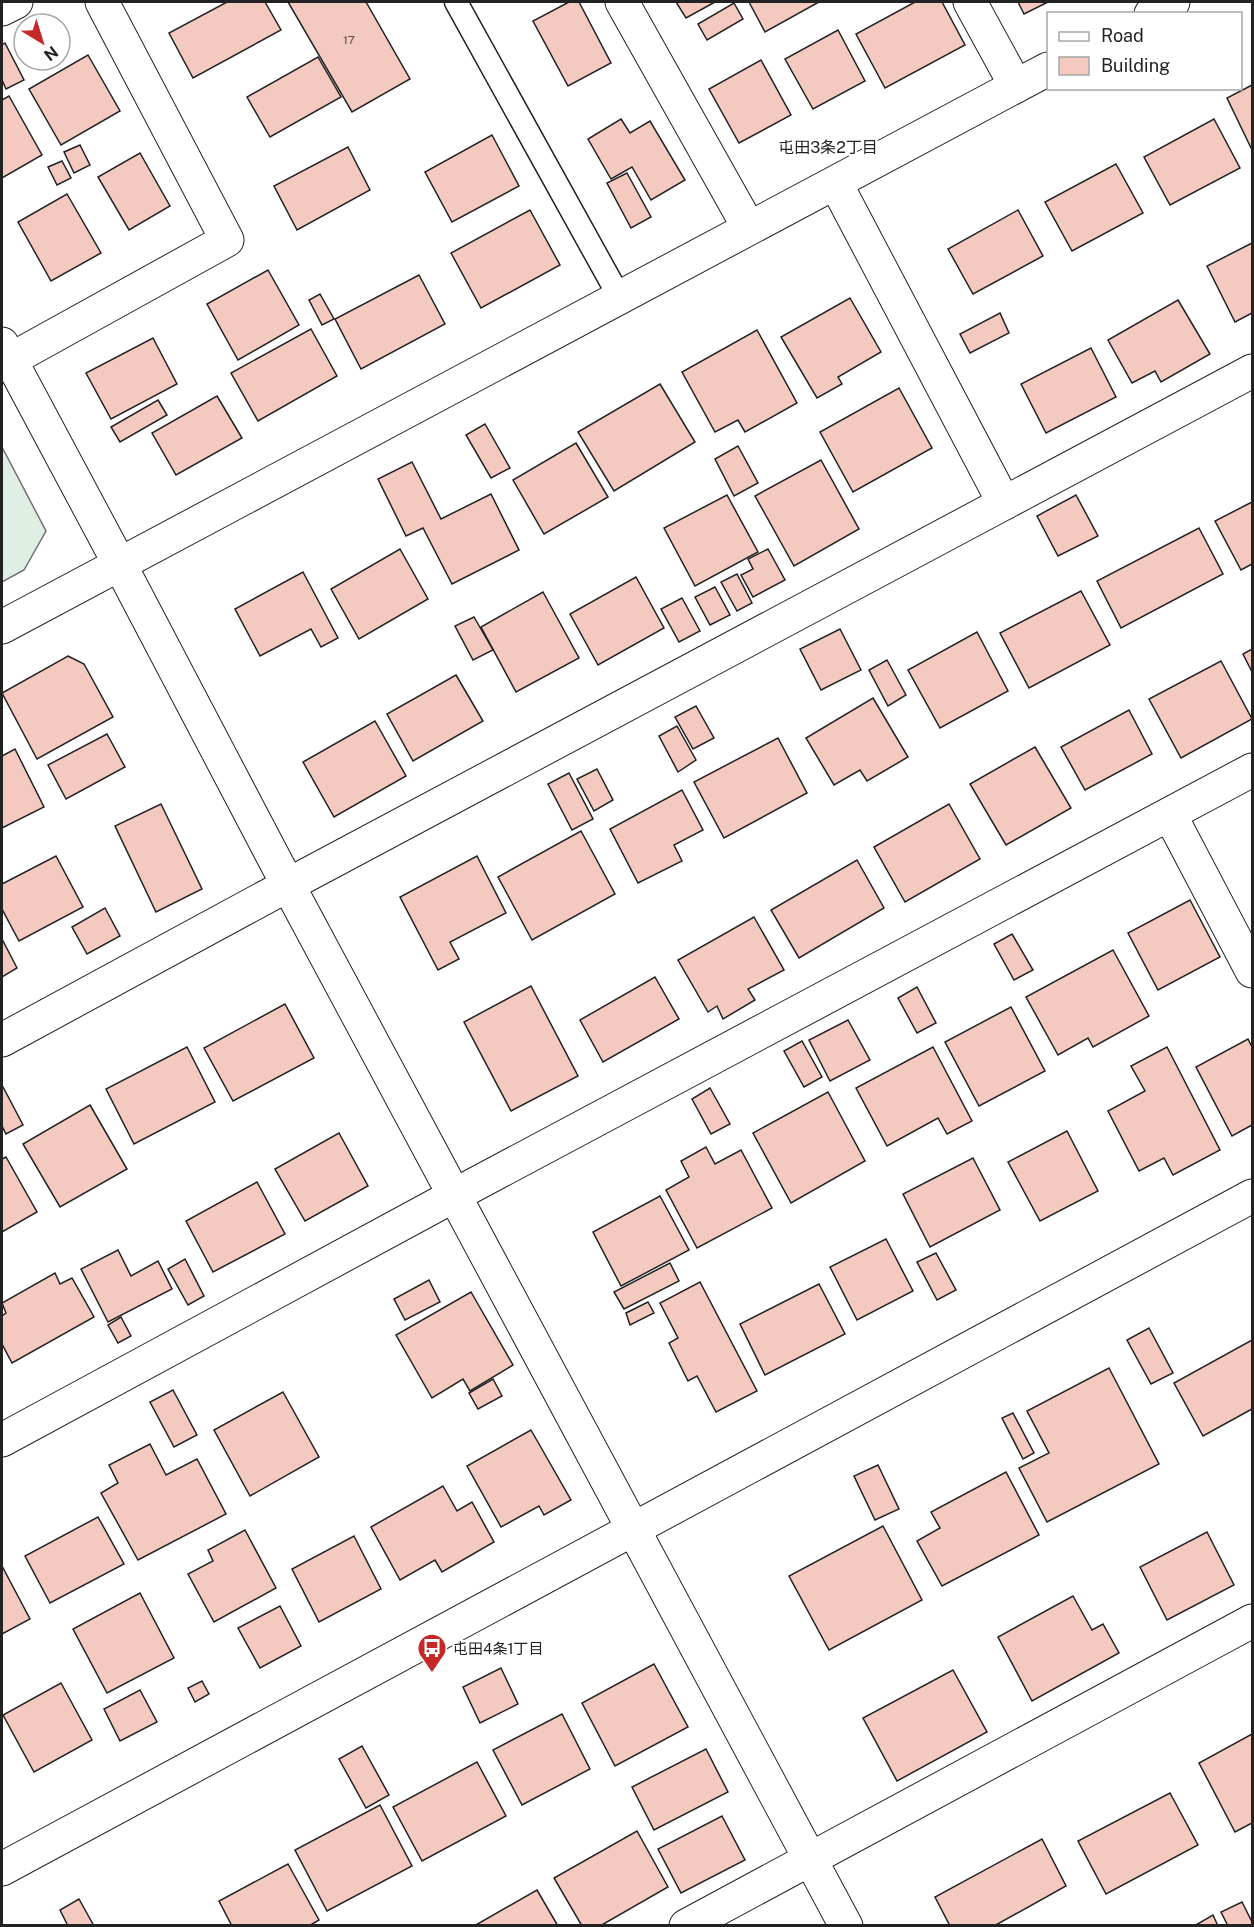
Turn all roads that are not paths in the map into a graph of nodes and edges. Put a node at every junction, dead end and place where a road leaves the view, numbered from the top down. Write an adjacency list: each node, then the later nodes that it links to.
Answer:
1 (16, 2): 7 (street)
2 (102, 2): 14 (street)
3 (456, 2): 13 (lane)
4 (622, 2): 12 (street)
5 (970, 2): 10 (street)
6 (1173, 2): 8 (street)
7 (2, 9)
8 (1155, 12)
9 (1047, 70): 10 (street)
10 (1016, 86): 11 (street)
11 (836, 184): 12 (street); 16 (street)
12 (749, 228): 13 (street)
13 (620, 298): 17 (street)
14 (6, 352): 17 (street)
15 (1252, 371): 16 (street)
16 (1004, 503): 21 (street)
17 (119, 563): 18 (street); 21 (street)
18 (2, 627)
19 (1252, 770): 20 (street)
20 (1170, 815): 22 (street); 24 (street)
21 (288, 885): 23 (street); 24 (street)
22 (1252, 971)
23 (2, 1040)
24 (455, 1195): 26 (street); 27 (street)
25 (1252, 1196): 27 (street)
26 (2, 1440)
27 (634, 1529): 29 (street); 30 (street)
28 (1252, 1621): 29 (street)
29 (810, 1858): 31 (street); 32 (street)
30 (2, 1869)
31 (686, 1926)
32 (846, 1926)

